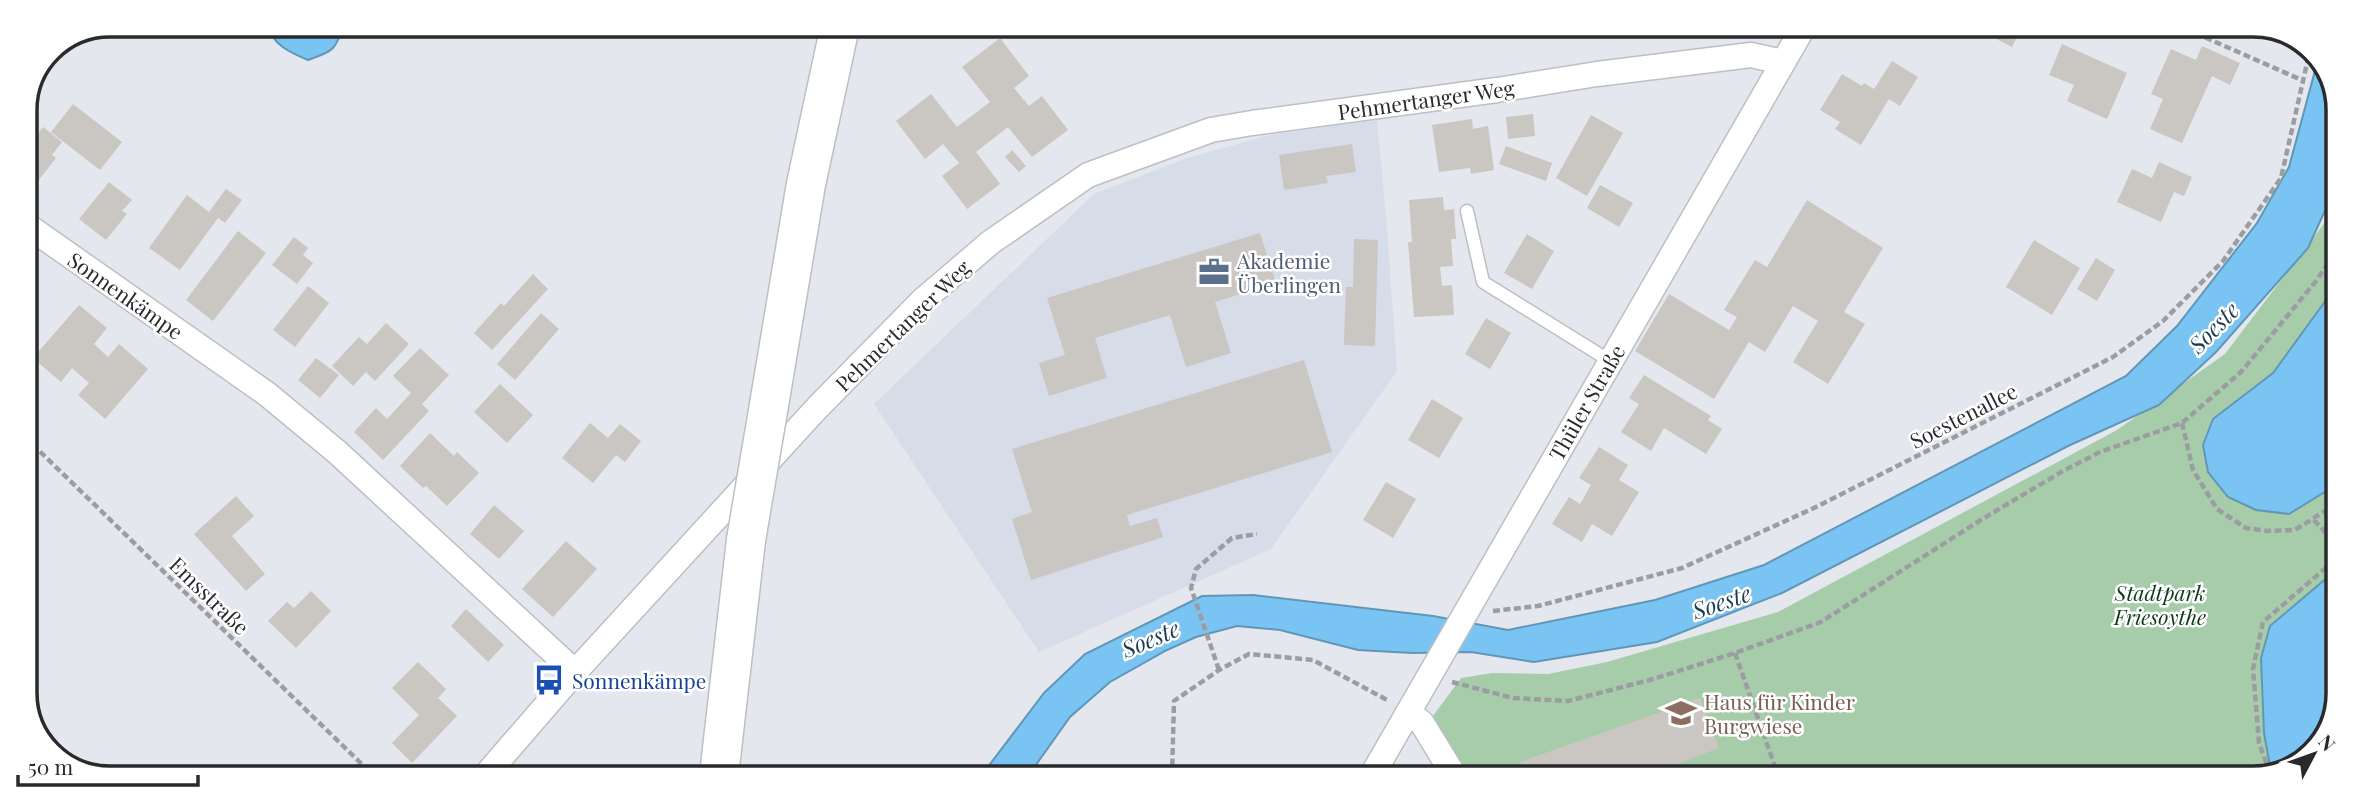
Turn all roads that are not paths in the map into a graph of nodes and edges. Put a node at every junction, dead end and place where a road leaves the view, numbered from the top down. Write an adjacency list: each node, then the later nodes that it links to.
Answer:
1 (838, 37): 10 (highway, bridge)
2 (1798, 37): 3 (street, Thüler Straße)
3 (1783, 62): 6 (street, Thüler Straße); 7 (street, Pehmertanger Weg)
4 (1467, 211): 6 (lane)
5 (37, 232): 7 (street, Sonnenkämpe)
6 (1610, 361): 8 (street, Thüler Straße)
7 (575, 671): 9 (street, Pehmertanger Weg)
8 (1408, 712): 11 (street, Thüler Straße); 12 (street)
9 (494, 766)
10 (720, 766)
11 (1377, 766)
12 (1448, 766)

